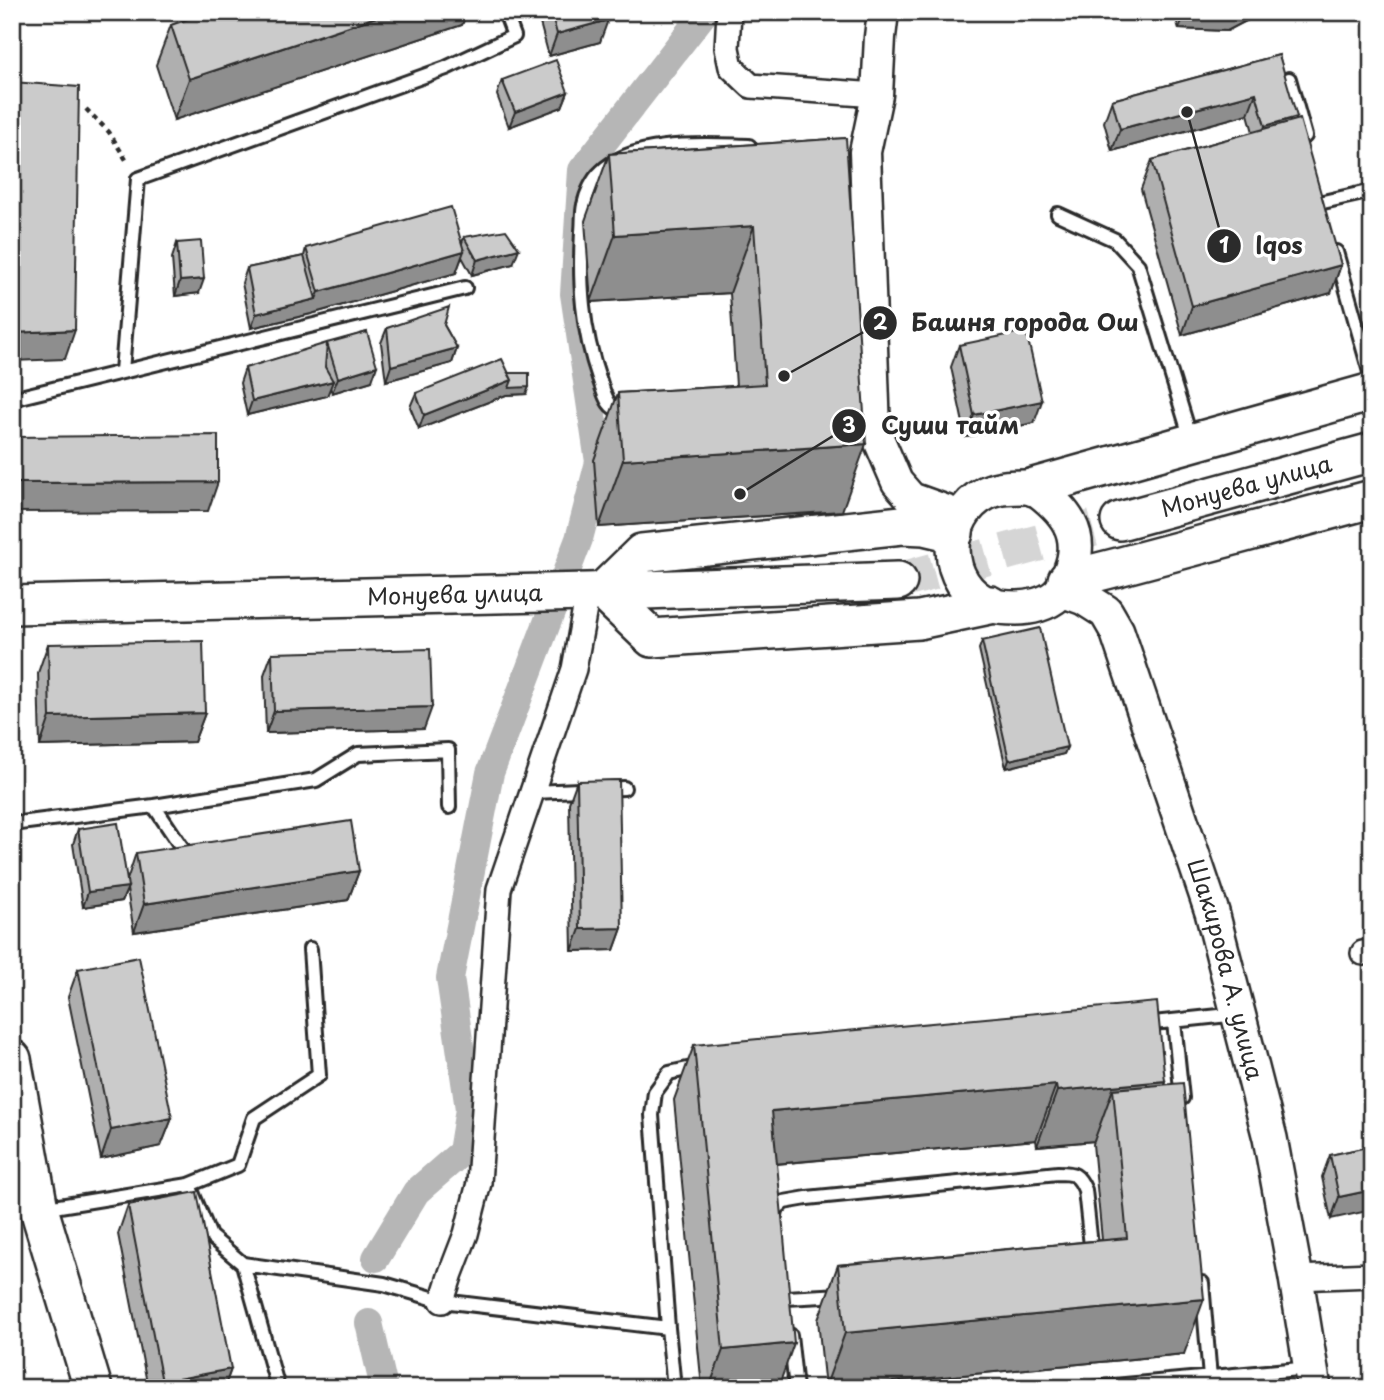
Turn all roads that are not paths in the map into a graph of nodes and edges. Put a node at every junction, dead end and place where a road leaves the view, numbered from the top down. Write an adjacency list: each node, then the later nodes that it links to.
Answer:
1 (505, 12): 13 (lane)
2 (730, 12): 5 (street)
3 (883, 12): 5 (street)
4 (1289, 79): 7 (lane)
5 (877, 95): 23 (street)
6 (760, 147): 17 (lane)
7 (1309, 153)
8 (1372, 191): 9 (lane)
9 (1323, 202)
10 (1058, 214): 18 (lane)
11 (1333, 240): 14 (lane)
12 (465, 288): 13 (lane)
13 (122, 371): 16 (lane)
14 (1372, 379)
15 (1372, 393): 18 (main road)
16 (12, 399)
17 (641, 417)
18 (1192, 443): 20 (main road)
19 (1372, 453): 22 (main road, Монуева улица)
20 (1034, 487): 23 (main road); 25 (main road)
21 (1372, 499): 25 (main road)
22 (1120, 521)
23 (958, 525): 26 (main road); 28 (main road)
24 (898, 580): 26 (main road, Монуева улица)
25 (1064, 585): 28 (main road); 36 (main road, Шакирова А. улица)
26 (576, 592): 27 (main road, Монуева улица); 28 (main road); 30 (street)
27 (12, 605)
28 (990, 605)
29 (624, 788): 30 (lane)
30 (534, 792): 51 (street)
31 (154, 806): 32 (lane); 33 (lane); 34 (lane)
32 (449, 807)
33 (12, 824)
34 (189, 859)
35 (310, 949): 42 (lane)
36 (1239, 1014): 37 (lane); 49 (main road, Шакирова А. улица)
37 (1174, 1021): 38 (lane); 41 (lane)
38 (1133, 1026)
39 (12, 1059): 43 (main road)
40 (710, 1066): 52 (lane)
41 (1184, 1116)
42 (189, 1185): 43 (lane); 45 (lane)
43 (39, 1209): 55 (main road)
44 (776, 1226): 47 (lane)
45 (243, 1264): 51 (lane); 56 (lane)
46 (1200, 1264): 53 (lane)
47 (1092, 1265)
48 (1372, 1275): 49 (street)
49 (1296, 1278): 54 (main road, Шакирова А. улица)
50 (855, 1294): 58 (lane)
51 (442, 1301): 52 (lane)
52 (668, 1328): 57 (lane)
53 (1210, 1378): 54 (lane); 59 (lane)
54 (1312, 1378)
55 (93, 1388)
56 (278, 1388)
57 (674, 1388)
58 (796, 1388)
59 (1092, 1388)

